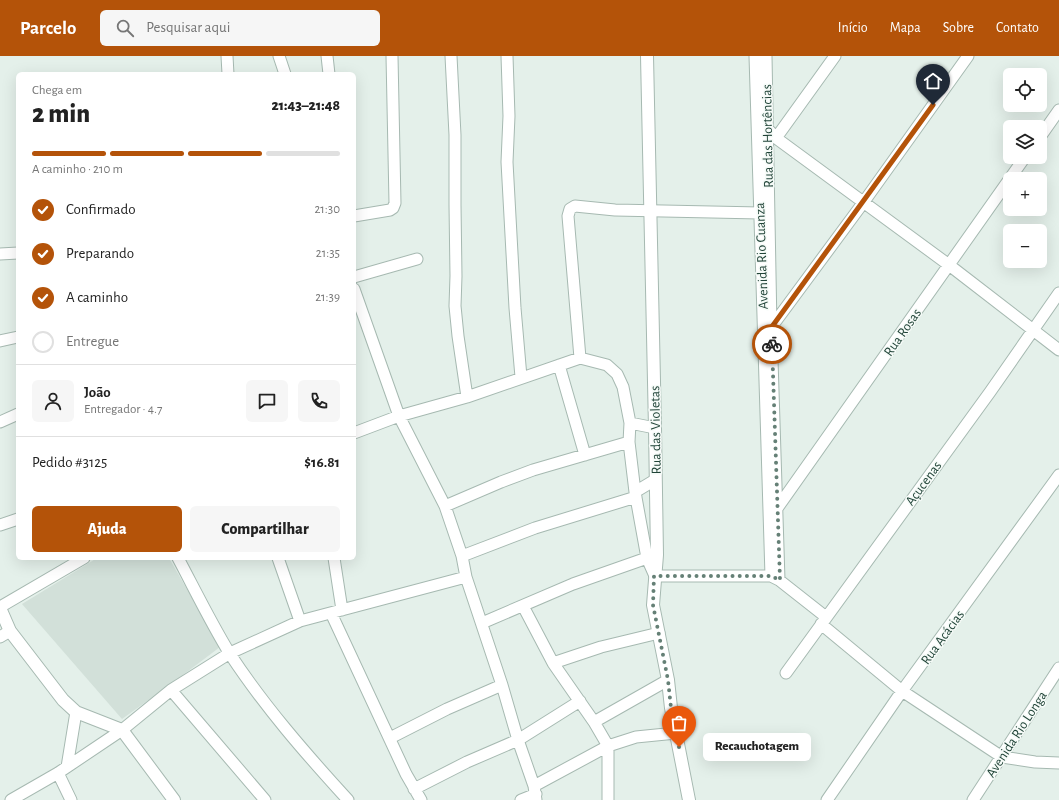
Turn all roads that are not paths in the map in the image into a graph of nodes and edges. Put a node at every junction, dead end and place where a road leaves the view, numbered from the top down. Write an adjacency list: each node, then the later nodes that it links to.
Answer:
1 (227, 56): 12 (street)
2 (279, 56): 13 (street)
3 (327, 56): 14 (street)
4 (392, 56): 24 (street)
5 (451, 56): 40 (street)
6 (507, 56): 39 (street)
7 (647, 56): 22 (street, Rua das Violetas)
8 (755, 56): 16 (street, Avenida Rio Cuanza)
9 (766, 56): 18 (street, Rua das Hortências)
10 (835, 56): 19 (street)
11 (968, 56): 21 (street)
12 (228, 72)
13 (284, 72)
14 (329, 72)
15 (1059, 110): 17 (street)
16 (757, 119): 18 (street); 23 (street, Avenida Rio Cuanza)
17 (1047, 126)
18 (767, 128): 19 (street); 33 (street, Rua das Hortências)
19 (776, 138): 21 (street)
20 (1021, 164): 28 (street, Rua Rosas)
21 (863, 203): 28 (street); 33 (street)
22 (650, 211): 23 (street); 37 (street); 45 (street, Rua das Violetas)
23 (760, 213): 33 (street, Avenida Rio Cuanza)
24 (356, 216)
25 (16, 253): 26 (street)
26 (0, 254)
27 (417, 259): 29 (street)
28 (949, 265): 32 (street); 53 (street, Rua Rosas)
29 (356, 276)
30 (1059, 292): 32 (street, Açucenas)
31 (356, 295): 42 (street)
32 (1032, 330): 36 (street); 69 (street, Açucenas)
33 (768, 331): 53 (street, Rua das Hortências); 64 (street, Avenida Rio Cuanza)
34 (16, 337): 35 (street)
35 (0, 341)
36 (1059, 350)
37 (580, 358): 38 (street); 44 (street)
38 (559, 365): 39 (street); 48 (street)
39 (521, 377): 40 (street)
40 (467, 397): 42 (street)
41 (16, 415): 43 (street)
42 (399, 416): 46 (street); 52 (street)
43 (0, 422)
44 (630, 423): 45 (street); 47 (street)
45 (655, 428): 50 (street, Rua das Violetas)
46 (356, 432)
47 (630, 442): 48 (street); 51 (street)
48 (585, 455): 52 (street)
49 (1059, 475): 80 (street, Rua Acácias)
50 (655, 480): 51 (street); 57 (street, Rua das Violetas)
51 (635, 494): 56 (street); 57 (street)
52 (445, 506): 56 (street)
53 (778, 507): 64 (street, Rua das Hortências)
54 (16, 520): 55 (street)
55 (0, 525)
56 (462, 556): 63 (street)
57 (652, 556): 62 (street, Rua das Violetas); 65 (street)
58 (81, 560): 66 (street)
59 (179, 560): 73 (street)
60 (279, 560): 68 (street)
61 (334, 560): 67 (street)
62 (654, 576): 64 (street); 71 (street, Rua das Violetas)
63 (466, 577): 67 (street); 70 (street)
64 (777, 577): 69 (street)
65 (524, 606): 70 (street); 74 (street)
66 (0, 608): 72 (street)
67 (337, 611): 68 (street); 86 (street)
68 (300, 621): 73 (street)
69 (824, 621): 76 (street, Açucenas); 80 (street)
70 (482, 623): 78 (street)
71 (660, 633): 74 (street); 77 (street, Rua das Violetas)
72 (5, 634): 82 (street)
73 (230, 653): 79 (street); 98 (street)
74 (553, 663): 81 (street)
75 (1059, 668): 89 (street, Avenida Rio Longa)
76 (786, 673)
77 (668, 680): 83 (street); 85 (street, Rua das Violetas)
78 (502, 685): 86 (street); 87 (street)
79 (172, 690): 84 (street); 97 (street)
80 (902, 691): 89 (street); 103 (street, Rua Acácias)
81 (580, 701): 83 (street); 87 (street)
82 (76, 712): 84 (street); 91 (street)
83 (594, 722): 88 (street)
84 (122, 730): 91 (street); 96 (street)
85 (676, 732): 88 (street); 102 (street, Rua das Violetas)
86 (390, 738): 92 (street)
87 (518, 740): 92 (street); 93 (street)
88 (608, 746): 93 (street); 101 (street)
89 (1002, 757): 90 (street); 104 (street, Avenida Rio Longa)
90 (1059, 763)
91 (63, 770): 94 (street); 95 (street)
92 (414, 788): 99 (street)
93 (535, 793): 100 (street)
94 (11, 800)
95 (72, 800)
96 (174, 800)
97 (265, 800)
98 (348, 800)
99 (421, 800)
100 (521, 800)
101 (608, 800)
102 (689, 800)
103 (827, 800)
104 (973, 800)

